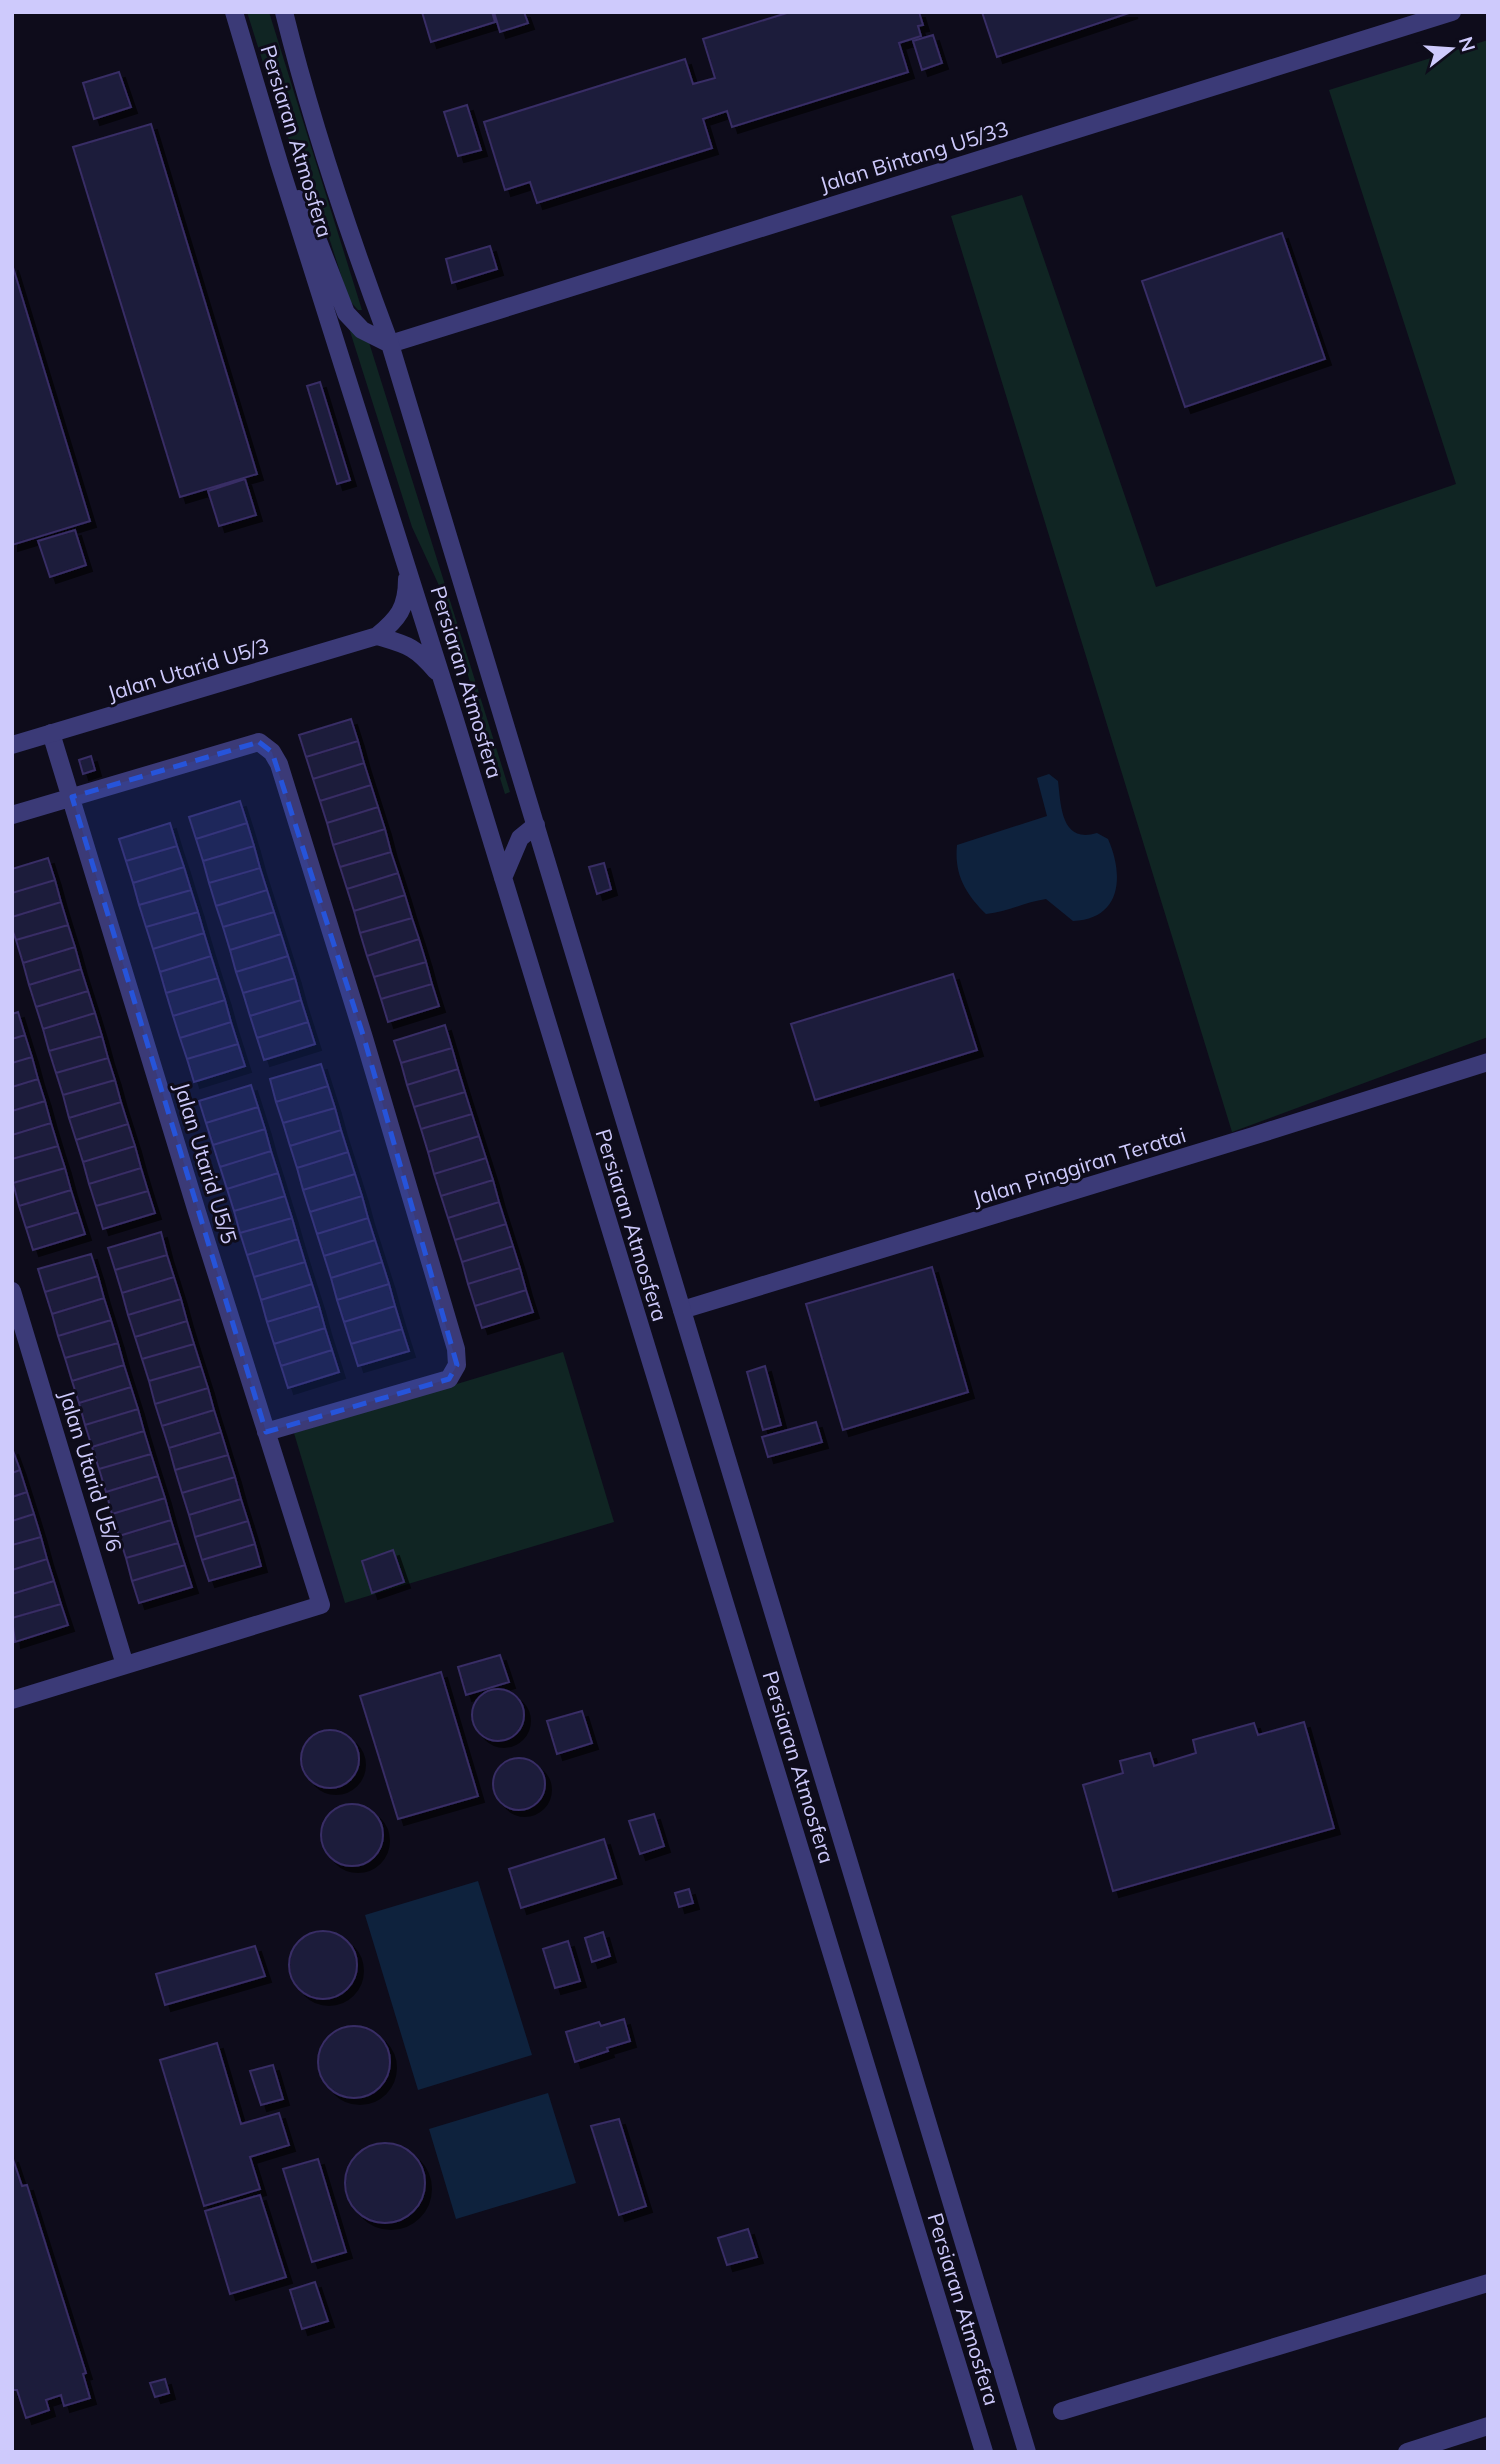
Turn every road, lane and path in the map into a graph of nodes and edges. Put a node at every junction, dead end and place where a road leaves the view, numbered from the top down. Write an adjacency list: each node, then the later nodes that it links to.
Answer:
1 (234, 12): 6 (street, Persiaran Atmosfera)
2 (276, 12): 5 (street)
3 (284, 12): 5 (street, Persiaran Atmosfera)
4 (1452, 12): 7 (street, Jalan Bintang U5/33)
5 (305, 98): 7 (street, Persiaran Atmosfera)
6 (279, 163): 7 (street); 8 (street, Persiaran Atmosfera)
7 (390, 344): 15 (street, Persiaran Atmosfera)
8 (407, 565): 9 (street); 10 (street, Persiaran Atmosfera)
9 (377, 636): 10 (street); 11 (street, Jalan Utarid U5/3)
10 (441, 676): 16 (street, Persiaran Atmosfera)
11 (51, 733): 12 (street, Jalan Utarid U5/3); 13 (street, Jalan Utarid U5/5)
12 (12, 745)
13 (72, 797): 14 (street); 23 (street, Jalan Utarid U5/5); 23 (street)
14 (12, 815)
15 (536, 825): 17 (street); 18 (street, Persiaran Atmosfera)
16 (490, 834): 17 (street); 19 (street, Persiaran Atmosfera)
17 (516, 849): 18 (street); 19 (street)
18 (545, 860): 22 (street, Persiaran Atmosfera)
19 (503, 878): 29 (street, Persiaran Atmosfera)
20 (1488, 1062): 22 (street, Jalan Pinggiran Teratai)
21 (12, 1291): 24 (street, Jalan Utarid U5/6)
22 (682, 1310): 30 (street, Persiaran Atmosfera)
23 (266, 1432): 24 (street, Jalan Utarid U5/5)
24 (125, 1665): 25 (street)
25 (12, 1700)
26 (1488, 2283): 27 (street)
27 (1062, 2411)
28 (1488, 2426): 31 (street)
29 (984, 2452)
30 (1027, 2452)
31 (1407, 2452)

